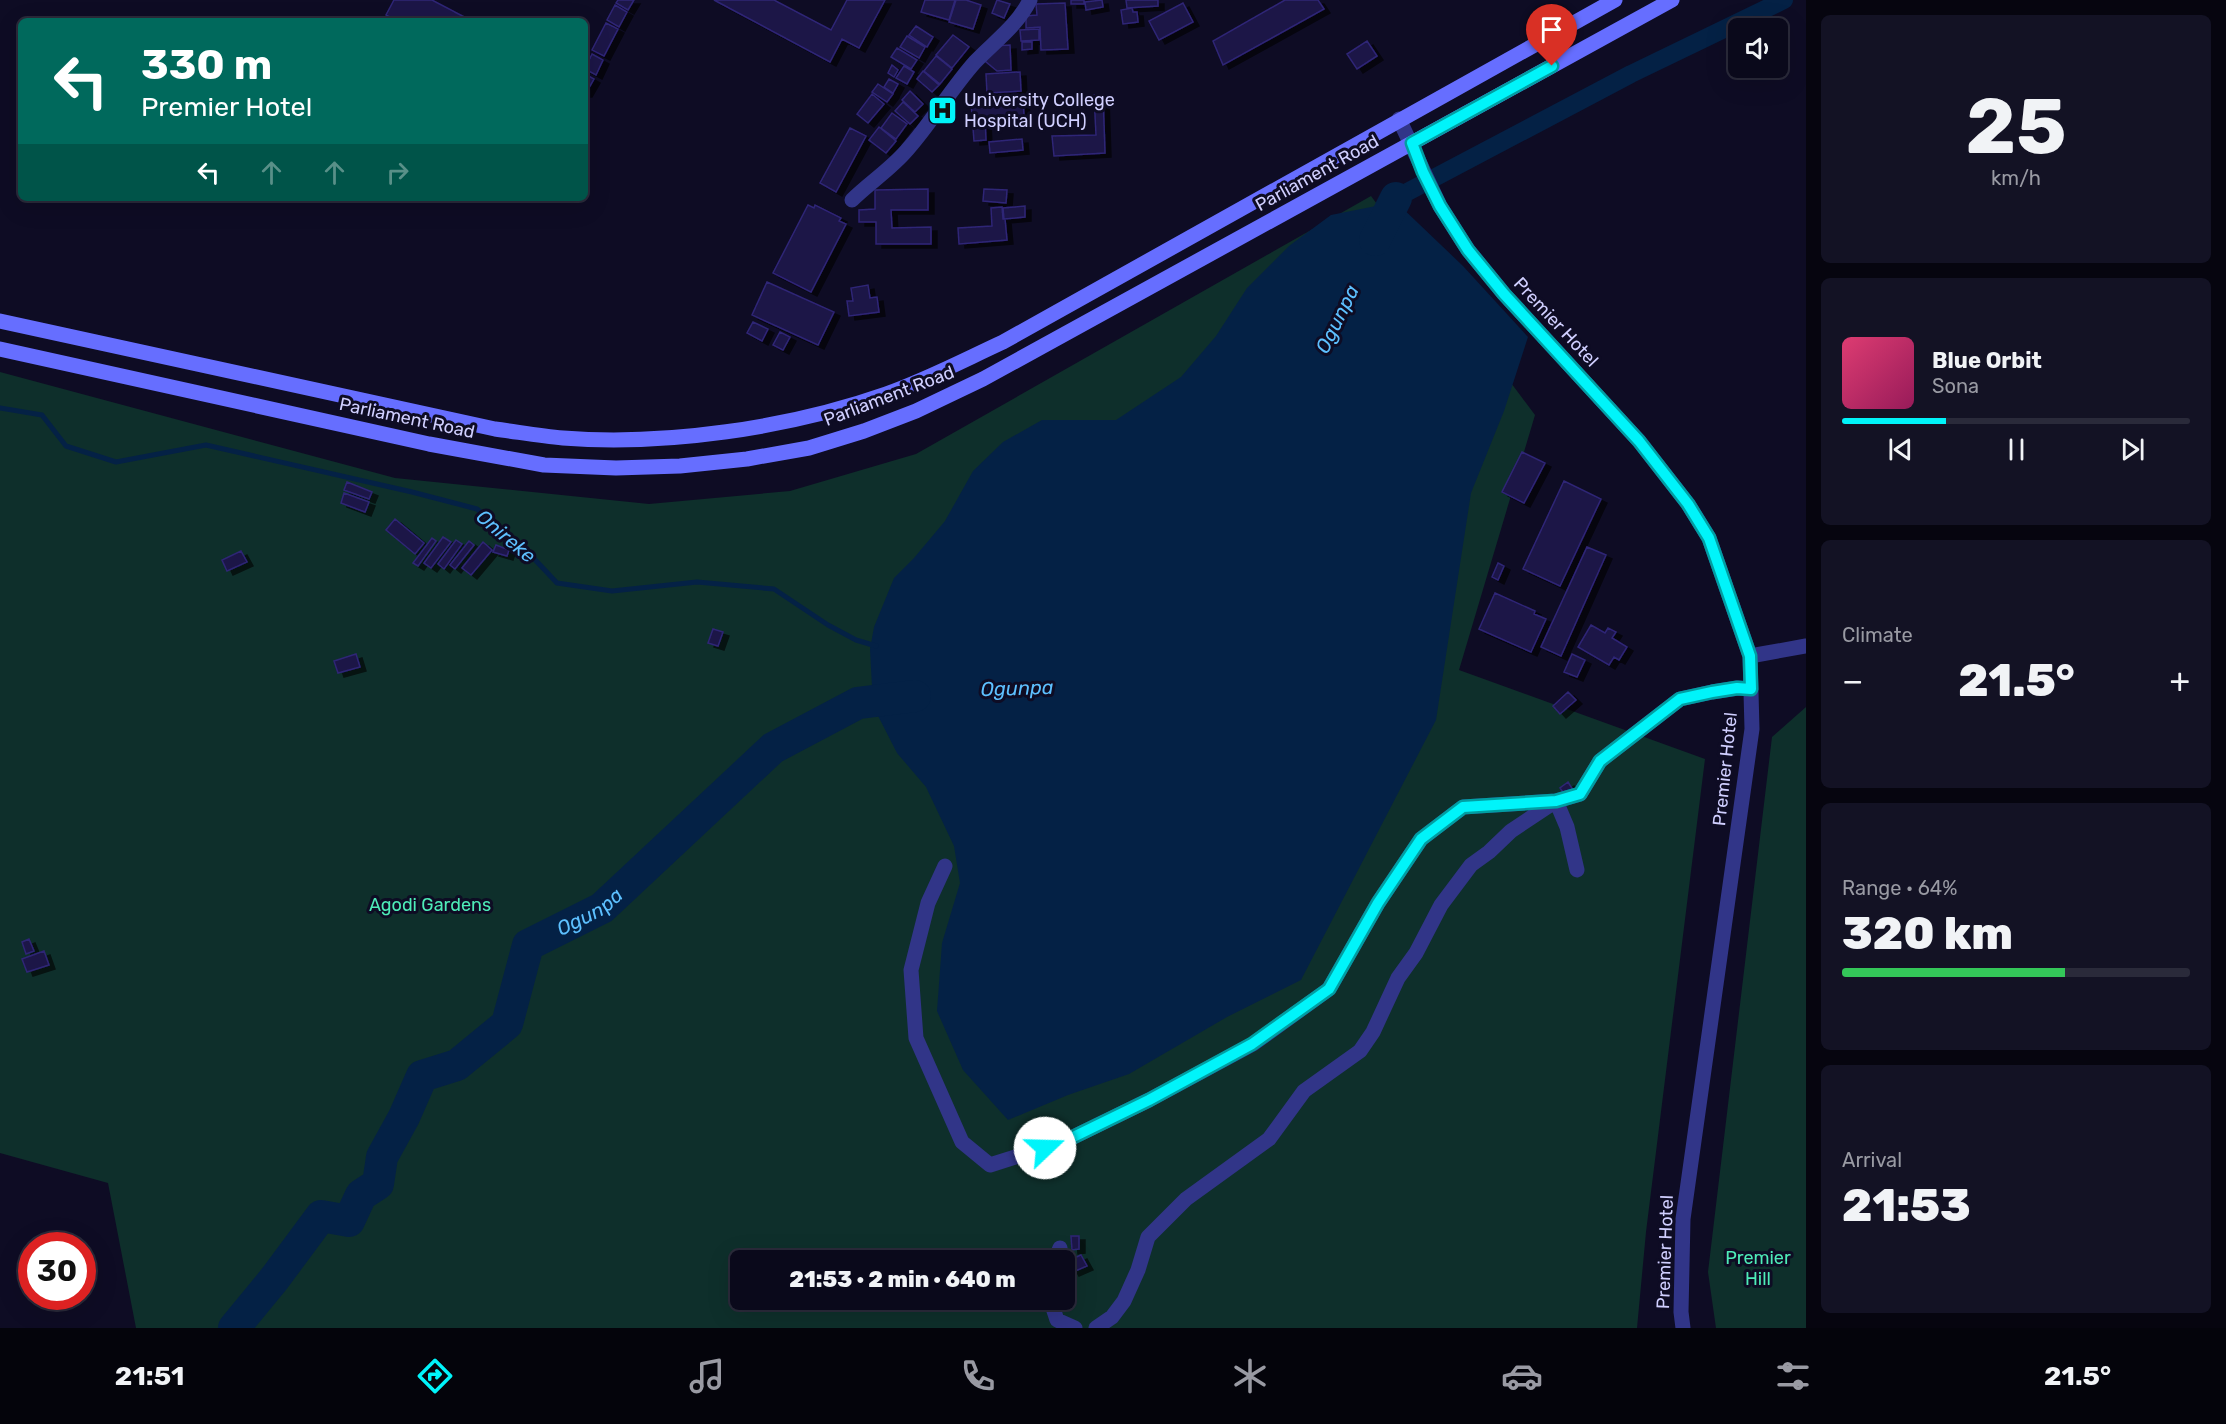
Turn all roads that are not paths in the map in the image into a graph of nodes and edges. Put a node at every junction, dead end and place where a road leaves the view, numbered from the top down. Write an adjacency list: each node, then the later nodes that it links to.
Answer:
1 (1030, 0): 6 (street)
2 (1614, 0): 4 (main road, Parliament Road)
3 (1672, 0): 5 (main road, Parliament Road)
4 (1399, 119): 5 (street, Premier Hotel); 7 (main road, Parliament Road)
5 (1412, 143): 8 (main road, Parliament Road); 10 (street, Premier Hotel)
6 (852, 200)
7 (0, 321)
8 (0, 349)
9 (1806, 646): 10 (street)
10 (1750, 656): 11 (street, Premier Hotel)
11 (1751, 689): 12 (street); 18 (street, Premier Hotel)
12 (1556, 801): 13 (street); 14 (street); 17 (street)
13 (945, 866)
14 (1577, 870)
15 (1054, 1310): 16 (street)
16 (1075, 1328)
17 (1096, 1328)
18 (1683, 1328)

